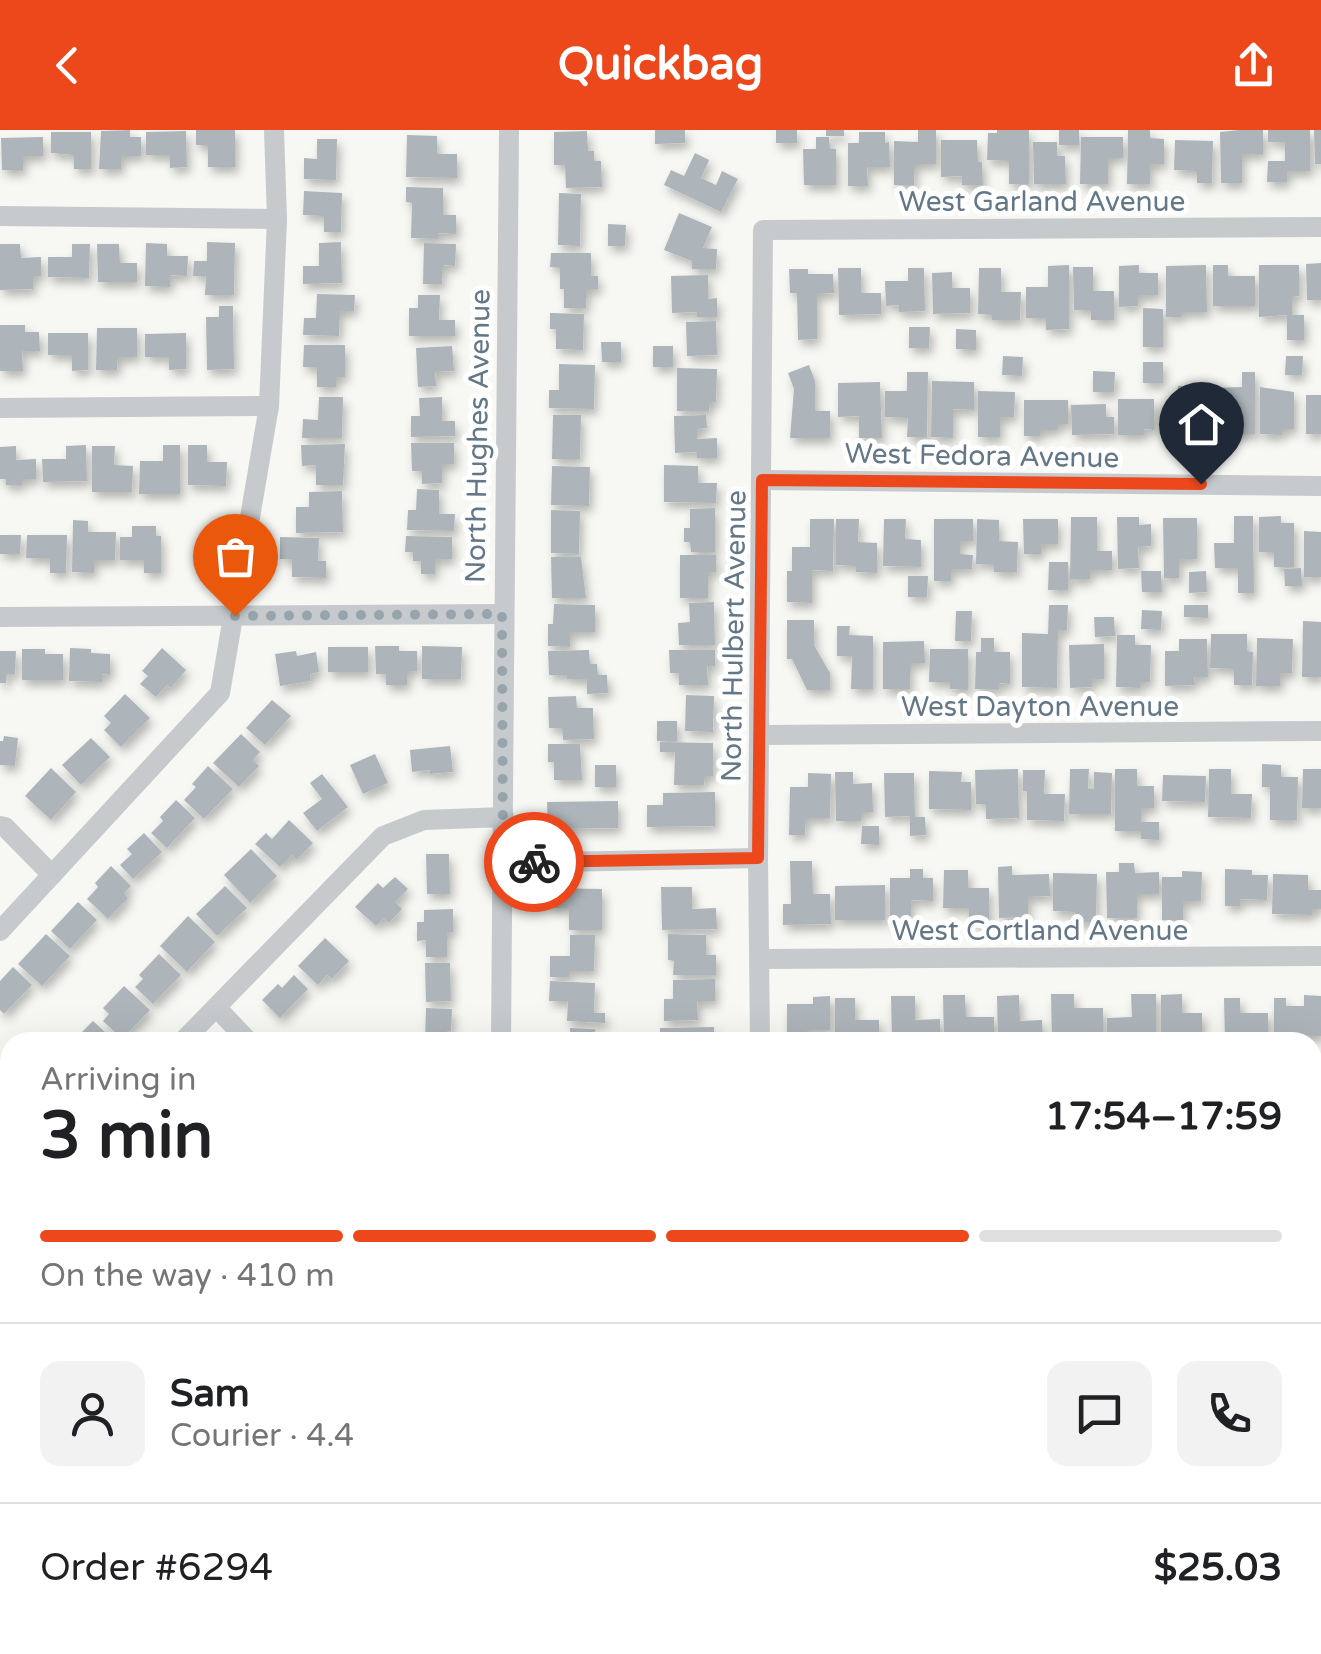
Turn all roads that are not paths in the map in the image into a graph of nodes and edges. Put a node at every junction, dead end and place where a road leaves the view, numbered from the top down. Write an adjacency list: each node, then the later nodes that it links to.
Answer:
1 (274, 130): 4 (street)
2 (509, 130): 11 (street, North Hughes Avenue)
3 (0, 216): 4 (street)
4 (277, 218): 7 (street)
5 (1321, 228): 6 (street, West Garland Avenue)
6 (763, 230): 9 (street, North Hulbert Avenue)
7 (269, 406): 8 (street); 12 (street)
8 (0, 408)
9 (762, 480): 10 (street, West Fedora Avenue); 15 (street, North Hulbert Avenue)
10 (1321, 486)
11 (502, 614): 12 (street); 16 (street, North Hughes Avenue)
12 (235, 616): 13 (street); 20 (street)
13 (0, 617)
14 (1321, 731): 15 (street, West Dayton Avenue)
15 (759, 735): 18 (street, North Hulbert Avenue)
16 (504, 817): 19 (street, North Hughes Avenue); 24 (street)
17 (0, 826): 20 (street)
18 (758, 858): 19 (street); 23 (street, North Hulbert Avenue)
19 (503, 863): 27 (street, North Hughes Avenue)
20 (52, 874): 21 (street)
21 (0, 931)
22 (1321, 956): 23 (street, West Cortland Avenue)
23 (760, 959): 28 (street, North Hulbert Avenue)
24 (217, 1008): 25 (street); 26 (street)
25 (192, 1032)
26 (240, 1032)
27 (501, 1032)
28 (760, 1032)

